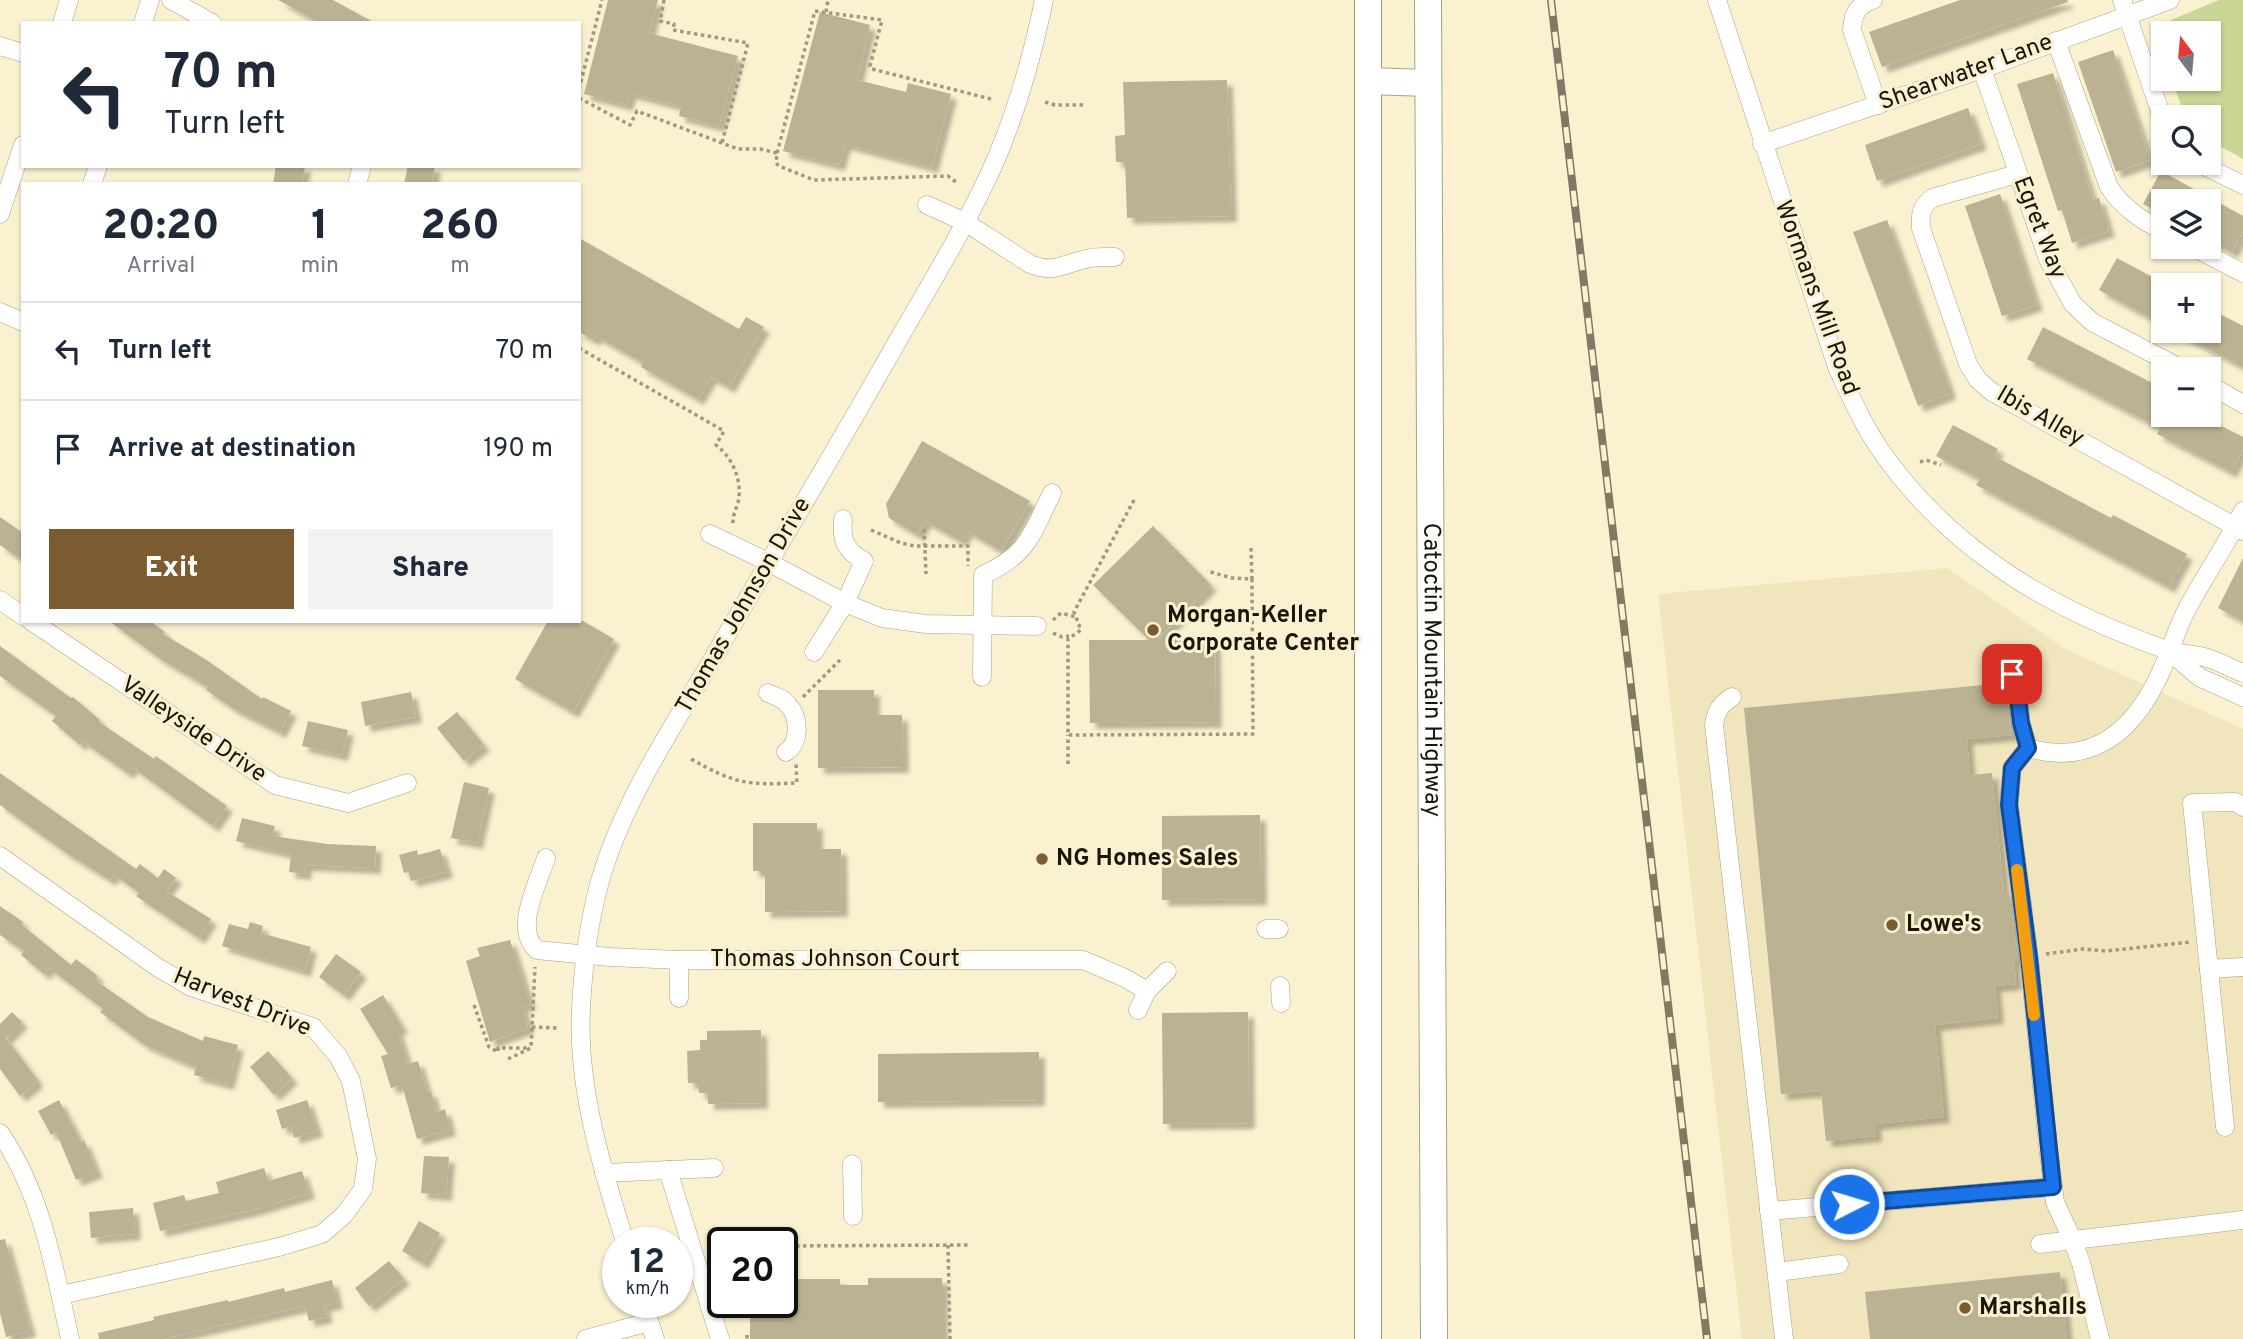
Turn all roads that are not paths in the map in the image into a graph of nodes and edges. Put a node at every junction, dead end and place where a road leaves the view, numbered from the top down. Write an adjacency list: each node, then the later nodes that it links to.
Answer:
1 (69, 0): 11 (street)
2 (150, 0): 12 (street)
3 (171, 0): 13 (street)
4 (1044, 0): 29 (street, Thomas Johnson Drive)
5 (1368, 0): 18 (highway)
6 (1428, 0): 19 (highway, Catoctin Mountain Highway)
7 (1717, 0): 22 (street, Wormans Mill Road)
8 (1873, 0): 20 (street)
9 (2170, 0): 10 (street, Shearwater Lane)
10 (2124, 8): 14 (street, Shearwater Lane); 21 (street)
11 (63, 21)
12 (144, 21)
13 (208, 21)
14 (2056, 41): 17 (street, Shearwater Lane); 30 (street)
15 (0, 46): 16 (street)
16 (21, 52)
17 (1982, 69): 20 (street, Shearwater Lane); 24 (street, Egret Way)
18 (1368, 81): 19 (highway); 92 (highway)
19 (1428, 83): 93 (highway, Catoctin Mountain Highway)
20 (1878, 105): 22 (street, Shearwater Lane)
21 (2158, 105)
22 (1762, 144): 50 (street, Wormans Mill Road)
23 (21, 151): 28 (street)
24 (2017, 174): 36 (street, Egret Way); 41 (street, Ibis Alley)
25 (2221, 174): 26 (street)
26 (2243, 185)
27 (926, 205): 29 (street)
28 (0, 214)
29 (965, 222): 31 (street); 43 (street, Thomas Johnson Drive)
30 (2151, 224)
31 (1115, 257)
32 (2217, 259): 33 (street)
33 (2243, 272)
34 (0, 312): 35 (street)
35 (21, 321)
36 (2159, 357)
37 (2221, 391): 38 (street)
38 (2243, 404)
39 (1052, 493): 48 (street)
40 (843, 519): 45 (street)
41 (2240, 523): 50 (street)
42 (710, 534): 43 (street)
43 (768, 562): 45 (street); 64 (street, Thomas Johnson Drive)
44 (0, 600): 46 (street)
45 (845, 603): 48 (street); 51 (street)
46 (21, 614)
47 (34, 623): 60 (street, Valleyside Drive)
48 (982, 625): 49 (street); 54 (street)
49 (1037, 626)
50 (2169, 651): 53 (street, Wormans Mill Road); 57 (street, Wormans Mill Road); 58 (street)
51 (814, 652)
52 (2003, 670): 58 (street)
53 (2243, 673)
54 (982, 677)
55 (768, 693): 59 (street)
56 (1732, 697): 79 (street)
57 (2243, 697)
58 (2028, 748): 78 (street)
59 (786, 752)
60 (407, 783)
61 (2243, 807): 67 (street)
62 (0, 856): 87 (street, Harvest Drive)
63 (546, 858): 64 (street, Thomas Johnson Court)
64 (587, 955): 65 (street, Thomas Johnson Court); 77 (street, Thomas Johnson Drive)
65 (679, 960): 69 (street, Thomas Johnson Court); 70 (street)
66 (2243, 967): 67 (street)
67 (2209, 969): 72 (street)
68 (1167, 971): 69 (street)
69 (1147, 991): 71 (street)
70 (679, 998)
71 (1138, 1010)
72 (2225, 1128)
73 (0, 1133): 87 (street)
74 (852, 1164): 80 (street)
75 (714, 1168): 76 (street)
76 (668, 1170): 77 (street); 91 (street)
77 (604, 1173): 82 (street, Thomas Johnson Drive)
78 (2053, 1187): 79 (street); 83 (street)
79 (1769, 1211): 86 (street)
80 (853, 1216)
81 (2243, 1220): 83 (street)
82 (620, 1227)
83 (2072, 1239): 84 (street); 95 (street)
84 (2040, 1244)
85 (1839, 1264): 86 (street)
86 (1776, 1272): 94 (street)
87 (61, 1295): 89 (street)
88 (652, 1331): 90 (street)
89 (70, 1339)
90 (586, 1339)
91 (720, 1339)
92 (1368, 1339)
93 (1434, 1339)
94 (1784, 1339)
95 (2101, 1339)

